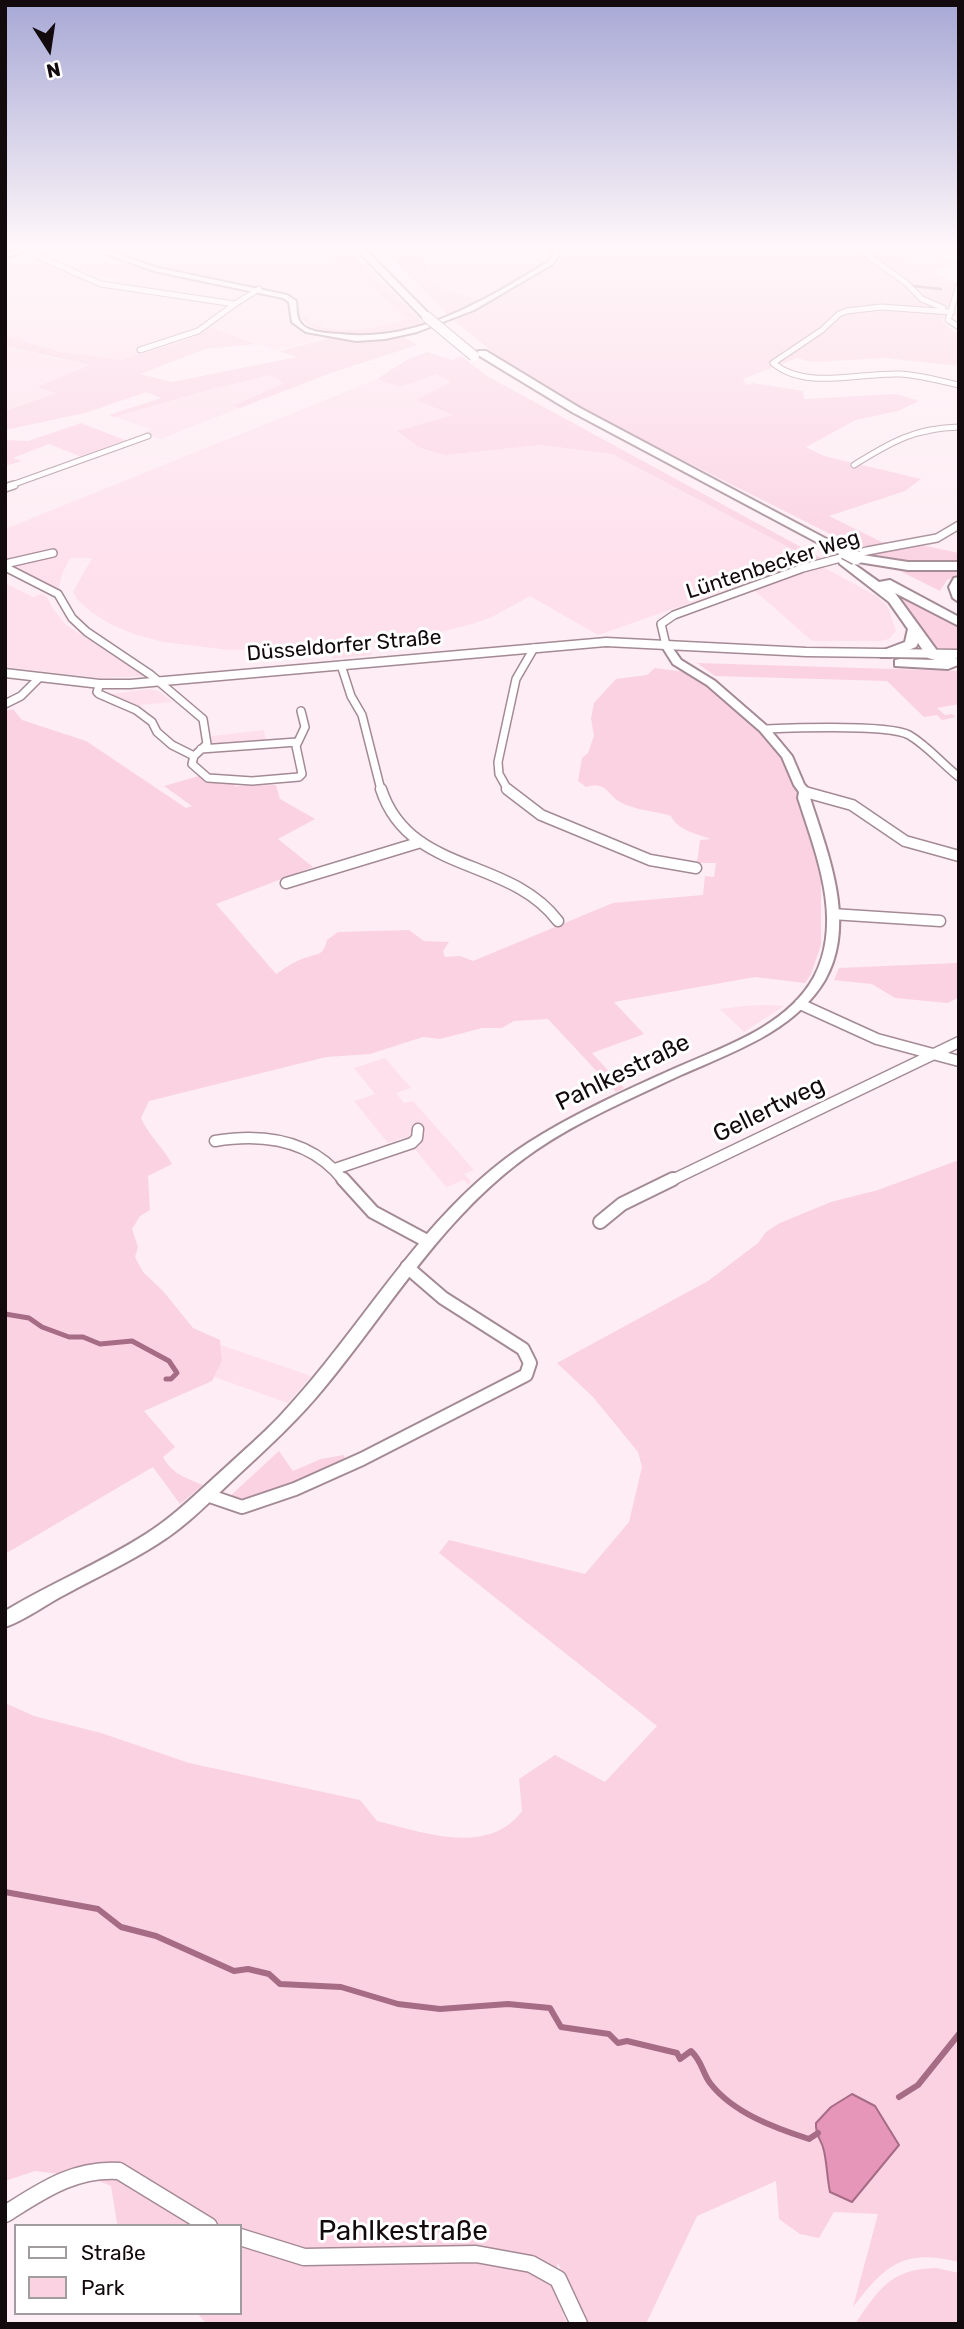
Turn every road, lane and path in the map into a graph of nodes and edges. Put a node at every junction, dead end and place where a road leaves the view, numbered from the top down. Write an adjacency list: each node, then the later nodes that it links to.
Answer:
1 (483, 358): 10 (highway, bridge)
2 (781, 358): 3 (street)
3 (959, 385)
4 (959, 427): 6 (street)
5 (148, 436): 7 (street)
6 (854, 465)
7 (5, 488)
8 (959, 525): 19 (street, Lüntenbecker Weg)
9 (53, 553): 11 (street)
10 (845, 557): 12 (highway); 15 (highway); 16 (highway); 17 (highway)
11 (5, 565): 27 (street)
12 (959, 566)
13 (959, 581): 14 (highway)
14 (959, 598)
15 (959, 613)
16 (959, 622)
17 (915, 628): 20 (highway); 21 (highway)
18 (534, 648): 19 (main road, Düsseldorfer Straße); 24 (main road, Düsseldorfer Straße); 39 (street)
19 (668, 650): 20 (main road, Düsseldorfer Straße); 23 (main road, Düsseldorfer Straße); 31 (street, Pahlkestraße)
20 (886, 654): 21 (main road, Düsseldorfer Straße)
21 (933, 655): 22 (highway)
22 (957, 661): 23 (highway)
23 (900, 663)
24 (341, 665): 27 (main road, Düsseldorfer Straße); 37 (street)
25 (5, 673): 26 (main road, Düsseldorfer Straße)
26 (40, 677): 28 (main road, Düsseldorfer Straße); 29 (street)
27 (157, 682): 28 (main road, Düsseldorfer Straße); 33 (street)
28 (100, 684): 34 (street)
29 (5, 704)
30 (301, 711): 32 (street)
31 (764, 729): 35 (street); 36 (street, Pahlkestraße)
32 (297, 743): 33 (street); 34 (street)
33 (201, 749): 34 (street)
34 (194, 756)
35 (959, 777)
36 (805, 792): 38 (street); 41 (street, Pahlkestraße)
37 (421, 842): 40 (street); 43 (street)
38 (959, 856)
39 (696, 868)
40 (286, 883)
41 (832, 914): 42 (street); 44 (street, Pahlkestraße)
42 (940, 921)
43 (558, 922)
44 (800, 1004): 46 (street); 52 (street, Pahlkestraße)
45 (959, 1042): 46 (street, Gellertweg)
46 (931, 1056): 47 (street); 51 (street, Gellertweg)
47 (959, 1061)
48 (418, 1129): 50 (street)
49 (215, 1141): 50 (street)
50 (335, 1169): 52 (street)
51 (600, 1222)
52 (427, 1241): 53 (street, Pahlkestraße)
53 (407, 1268): 54 (street, Pahlkestraße); 54 (street)
54 (207, 1495): 55 (street, Pahlkestraße)
55 (5, 1620)
56 (5, 2214): 57 (street)
57 (206, 2224)
58 (242, 2239): 59 (street, Pahlkestraße)
59 (579, 2324)

